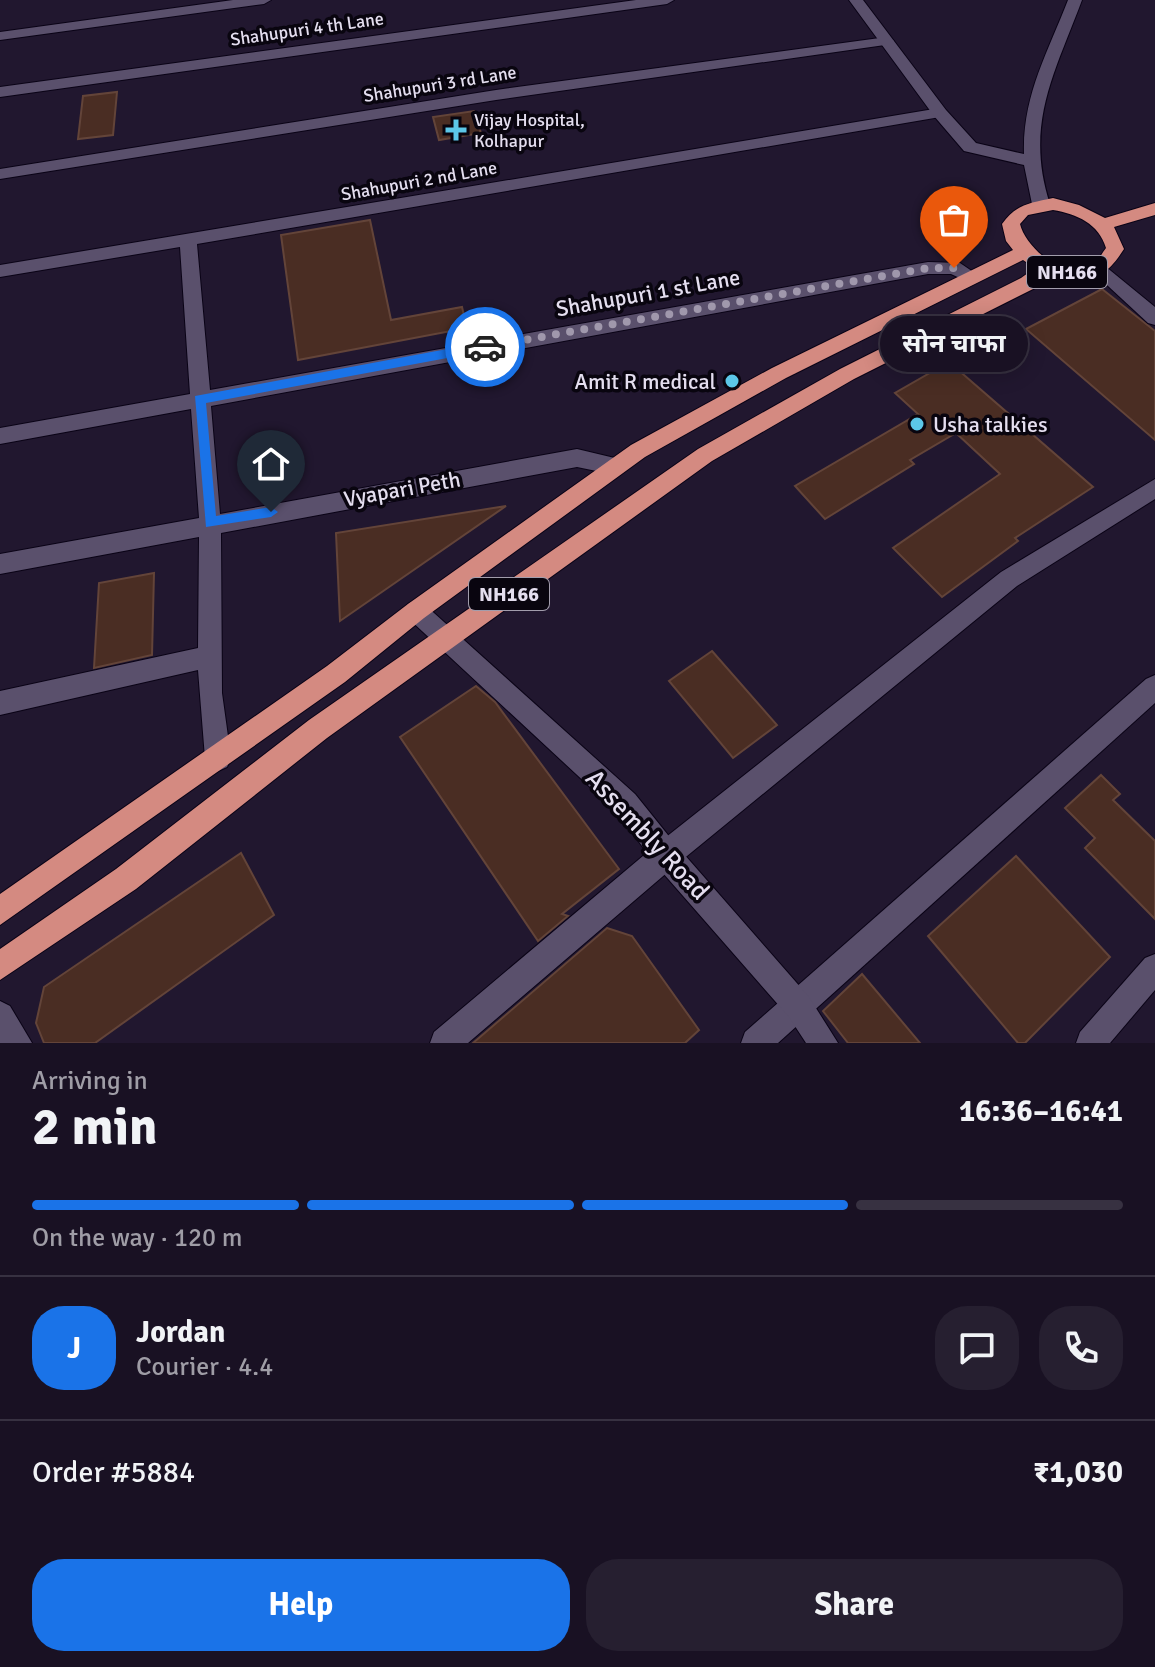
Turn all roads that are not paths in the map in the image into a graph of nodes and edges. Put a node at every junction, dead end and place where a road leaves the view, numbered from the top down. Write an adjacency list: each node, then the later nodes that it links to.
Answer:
1 (264, 0): 5 (street)
2 (667, 0): 7 (street, Shahupuri 4 th Lane)
3 (856, 0): 6 (street)
4 (1075, 0): 9 (street)
5 (0, 36)
6 (887, 41): 8 (street); 10 (street, Shahupuri 3 rd Lane)
7 (0, 92)
8 (940, 113): 9 (street); 15 (street, Shahupuri 2 nd Lane)
9 (1032, 161): 11 (street)
10 (0, 174)
11 (1041, 204): 14 (highway, NH166); 16 (highway, NH166)
12 (1155, 209): 14 (highway, NH166)
13 (1155, 224): 14 (highway, NH166)
14 (1108, 231): 18 (highway, NH166)
15 (188, 240): 19 (street, Shahupuri 2 nd Lane); 22 (street)
16 (1016, 244): 17 (highway, NH166); 20 (highway, NH166)
17 (1048, 268): 18 (highway, NH166); 29 (highway, NH166)
18 (1100, 268): 21 (street)
19 (0, 271)
20 (973, 278): 22 (street, Shahupuri 1 st Lane); 24 (highway, NH166)
21 (1155, 318)
22 (200, 399): 23 (street, Shahupuri 1 st Lane); 26 (street)
23 (0, 436)
24 (616, 466): 26 (street, Vyapari Peth); 28 (highway, NH166)
25 (1155, 488): 34 (street)
26 (210, 523): 27 (street, Vyapari Peth); 30 (street)
27 (0, 564)
28 (416, 611): 29 (street, Assembly Road); 33 (highway, NH166)
29 (443, 639): 34 (street, Assembly Road); 36 (highway, NH166)
30 (210, 656): 32 (street); 33 (street)
31 (1155, 687): 38 (street)
32 (0, 703)
33 (218, 758): 35 (highway, NH166)
34 (666, 855): 38 (street, Assembly Road); 41 (street)
35 (0, 911)
36 (0, 966)
37 (1155, 968): 44 (street)
38 (799, 1007): 42 (street); 43 (street, Assembly Road)
39 (0, 1016): 40 (street)
40 (17, 1043)
41 (445, 1043)
42 (756, 1043)
43 (823, 1043)
44 (1091, 1043)

